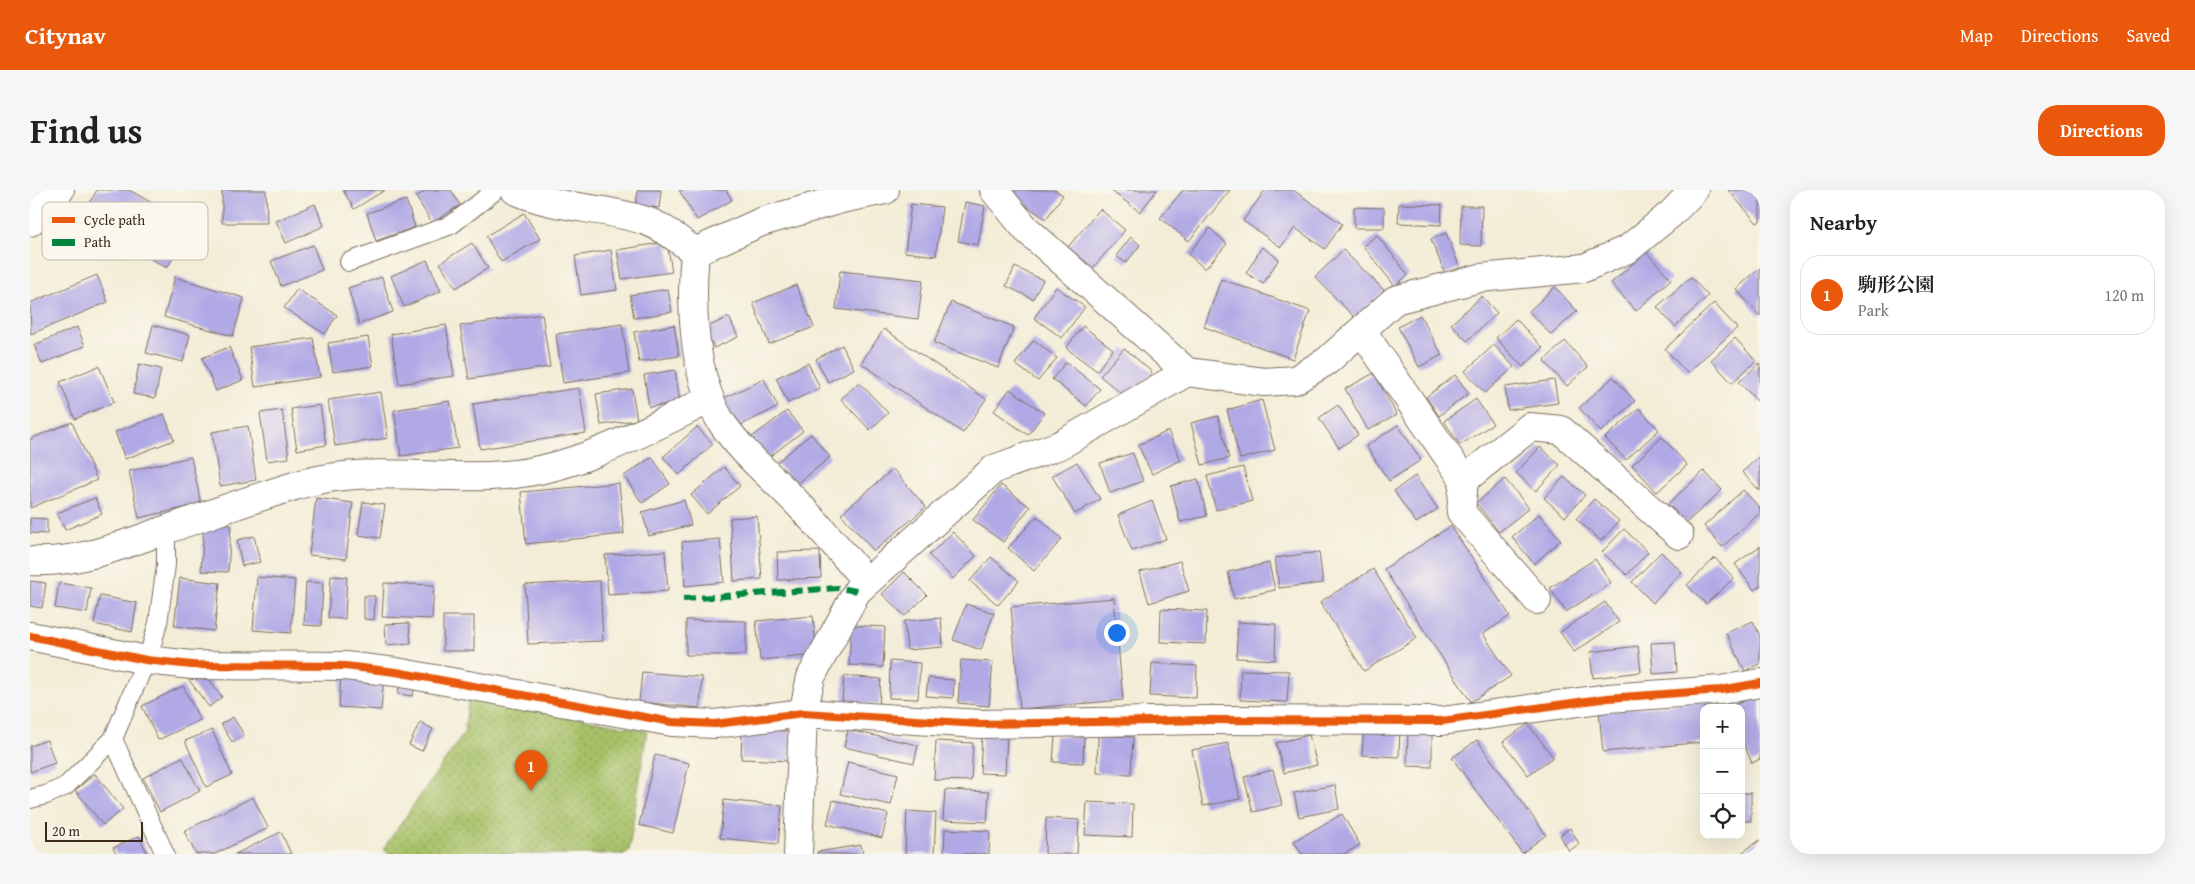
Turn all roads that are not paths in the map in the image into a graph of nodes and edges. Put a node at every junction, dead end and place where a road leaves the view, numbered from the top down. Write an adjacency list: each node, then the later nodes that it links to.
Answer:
1 (60, 190): 7 (street)
2 (496, 190): 11 (lane)
3 (515, 190): 10 (street)
4 (885, 190): 10 (street)
5 (994, 190): 13 (street)
6 (1694, 190): 12 (street)
7 (49, 202)
8 (42, 209): 9 (street)
9 (30, 222)
10 (695, 252): 14 (street)
11 (349, 262)
12 (1362, 331): 13 (street); 15 (street)
13 (1187, 372): 19 (street)
14 (710, 399): 16 (street); 19 (street)
15 (1464, 480): 17 (street); 20 (street)
16 (166, 530): 18 (street); 22 (lane)
17 (1679, 535)
18 (30, 561)
19 (866, 581): 24 (street)
20 (1537, 600)
21 (30, 636): 22 (street)
22 (146, 660): 24 (street); 25 (lane)
23 (1760, 683): 24 (street)
24 (804, 713): 28 (street)
25 (113, 739): 26 (lane); 27 (lane)
26 (30, 799)
27 (165, 854)
28 (798, 854)

